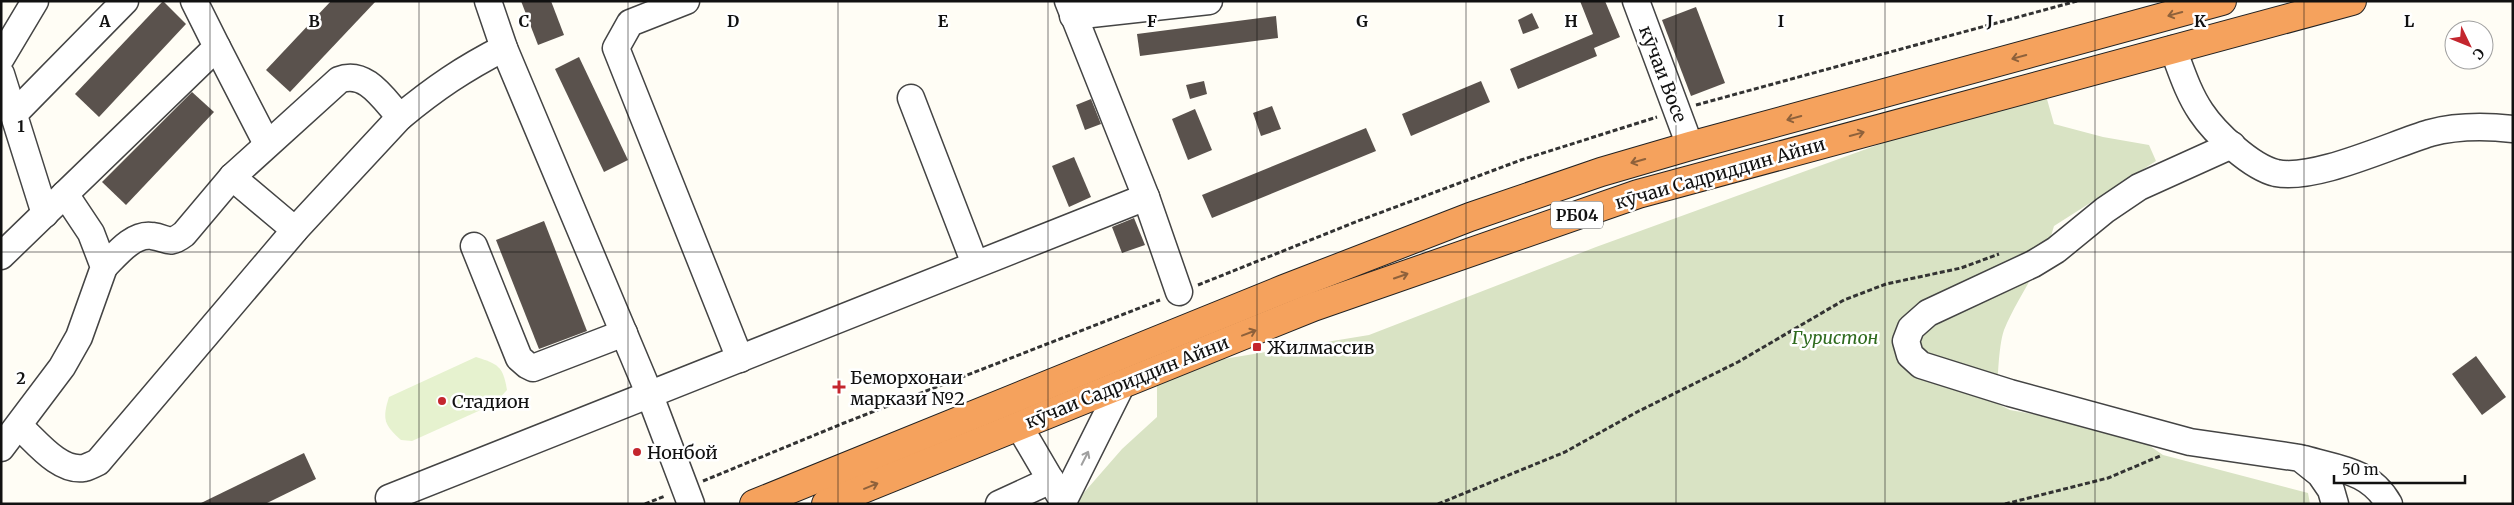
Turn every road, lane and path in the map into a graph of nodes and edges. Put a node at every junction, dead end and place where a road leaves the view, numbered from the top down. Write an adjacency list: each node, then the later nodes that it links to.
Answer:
1 (35, 1): 15 (street)
2 (125, 1): 19 (street)
3 (194, 1): 12 (street)
4 (488, 1): 13 (street)
5 (686, 1): 37 (street)
6 (1209, 1): 11 (street)
7 (1636, 1): 18 (street, кӯчаи Восе)
8 (2077, 1): 18 (path)
9 (2222, 1): 24 (highway, кӯчаи Садриддин Айни / РБ04, one-way to 24)
10 (2352, 1): 14 (highway, кӯчаи Садриддин Айни / РБ04)
11 (1070, 8): 27 (street)
12 (217, 48): 22 (street); 26 (street)
13 (504, 48): 20 (street); 36 (street)
14 (2173, 49): 23 (street); 38 (highway, кӯчаи Садриддин Айни / РБ04, one-way to 14)
15 (1, 58)
16 (1, 74): 19 (street)
17 (910, 98): 33 (street)
18 (1677, 110): 24 (street, кӯчаи Восе); 35 (path)
19 (14, 114): 28 (street)
20 (400, 117): 22 (street); 29 (street)
21 (2513, 129): 23 (street)
22 (267, 144): 25 (street)
23 (2232, 145): 42 (street)
24 (1690, 146): 49 (highway, кӯчаи Садриддин Айни / РБ04, one-way to 49)
25 (232, 177): 29 (street); 34 (street)
26 (65, 194): 28 (street); 34 (street)
27 (1146, 198): 33 (street); 35 (street)
28 (45, 214): 32 (street)
29 (295, 230): 40 (street)
30 (474, 246): 36 (street)
31 (2004, 252): 52 (path)
32 (1, 256)
33 (975, 264): 37 (street)
34 (104, 267): 40 (street)
35 (1179, 292): 46 (path)
36 (624, 333): 39 (street)
37 (740, 359): 39 (street)
38 (1122, 384): 41 (highway, кӯчаи Садриддин Айни / РБ04); 45 (street, one-way to 38)
39 (649, 393): 46 (street); 47 (street)
40 (19, 426): 43 (street)
41 (1019, 426): 45 (street); 50 (highway, кӯчаи Садриддин Айни / РБ04, one-way to 41)
42 (2190, 442): 44 (street); 53 (path)
43 (1, 448)
44 (2300, 458): 54 (street); 55 (street)
45 (1059, 495): 51 (street)
46 (688, 496): 48 (path)
47 (389, 498)
48 (645, 504)
49 (754, 504)
50 (826, 504)
51 (999, 504)
52 (1438, 504)
53 (2005, 504)
54 (2336, 504)
55 (2389, 504)

